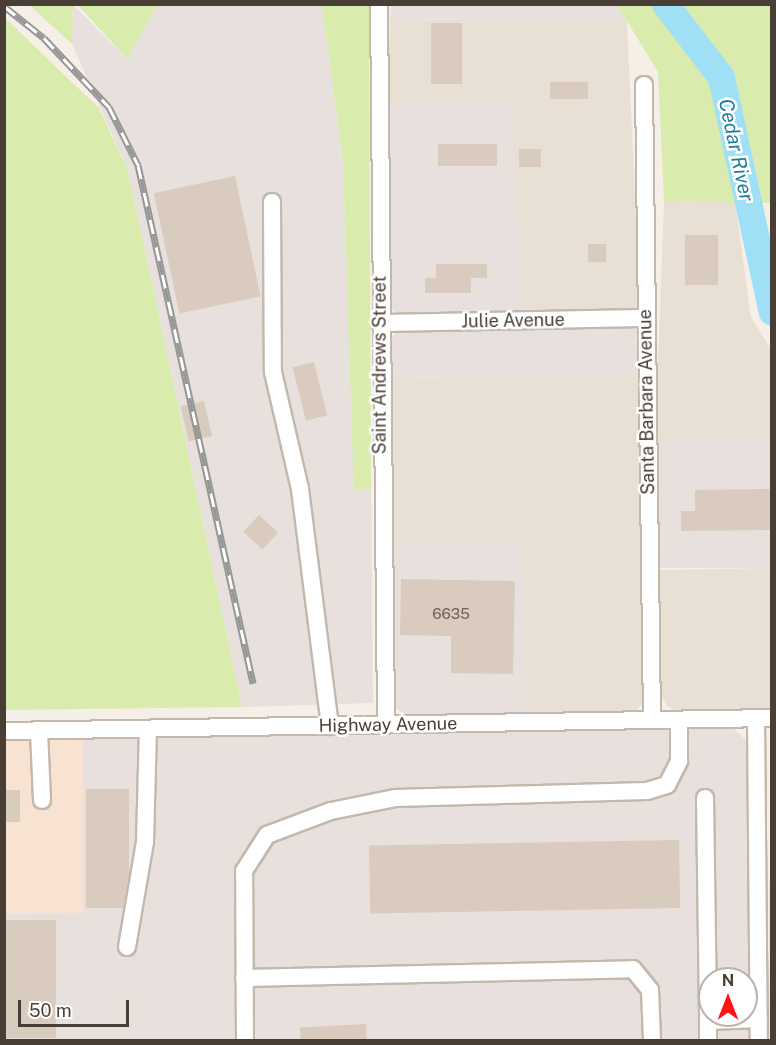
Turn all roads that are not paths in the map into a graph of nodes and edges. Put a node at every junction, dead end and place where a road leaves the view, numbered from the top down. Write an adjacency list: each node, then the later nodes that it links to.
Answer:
1 (379, 4): 5 (street, Saint Andrews Street)
2 (644, 85): 4 (street, Santa Barbara Avenue)
3 (272, 202): 10 (street)
4 (646, 318): 5 (street, Julie Avenue); 7 (street, Santa Barbara Avenue)
5 (380, 323): 9 (street, Saint Andrews Street)
6 (764, 719): 8 (street, Highway Avenue); 19 (street)
7 (652, 720): 8 (street, Highway Avenue); 9 (street, Highway Avenue)
8 (679, 720): 18 (street)
9 (386, 725): 10 (street, Highway Avenue)
10 (330, 726): 11 (street, Highway Avenue)
11 (148, 729): 13 (street, Highway Avenue); 16 (street)
12 (4, 731): 13 (street, Highway Avenue)
13 (39, 731): 15 (street)
14 (705, 798): 17 (street)
15 (42, 801)
16 (127, 947)
17 (707, 967)
18 (244, 978): 20 (street); 21 (street)
19 (759, 1019): 22 (street)
20 (245, 1041)
21 (652, 1041)
22 (759, 1041)

